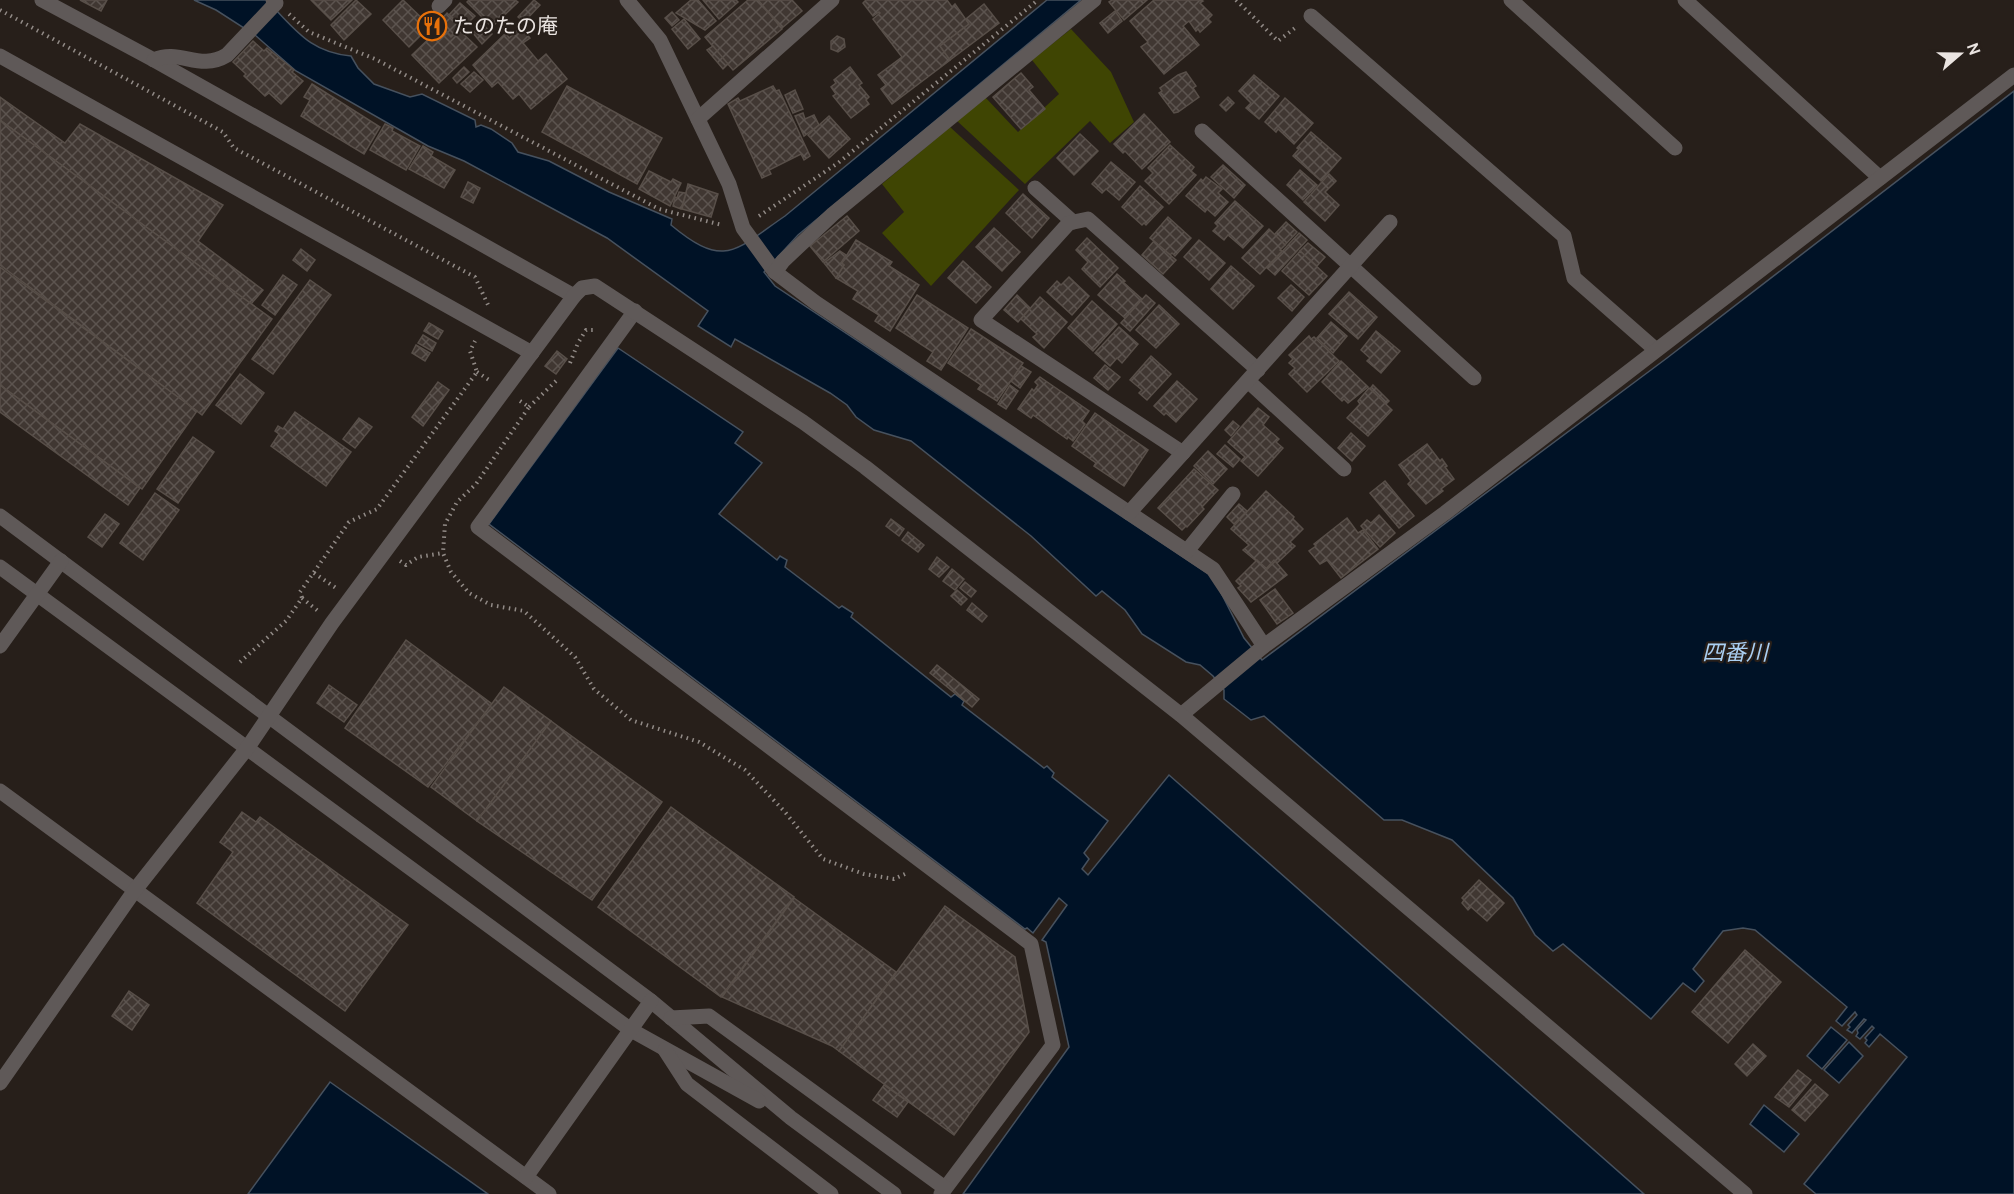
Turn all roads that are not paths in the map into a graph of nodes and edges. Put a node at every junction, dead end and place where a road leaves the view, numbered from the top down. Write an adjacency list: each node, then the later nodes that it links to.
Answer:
1 (42, 0): 10 (street)
2 (627, 0): 12 (street)
3 (832, 0): 12 (street)
4 (1094, 0): 20 (street)
5 (1511, 0): 14 (street)
6 (1685, 0): 15 (street)
7 (275, 3): 10 (street)
8 (1311, 16): 23 (street)
9 (0, 56): 24 (street)
10 (154, 60): 21 (street)
11 (2014, 75): 15 (street)
12 (698, 119): 20 (street)
13 (1202, 131): 19 (street)
14 (1675, 148)
15 (1881, 178): 23 (street)
16 (1035, 188): 17 (street)
17 (1073, 222): 25 (street); 27 (street)
18 (1390, 222): 19 (street)
19 (1351, 267): 25 (street); 26 (street)
20 (773, 269): 30 (street)
21 (574, 296): 22 (street); 24 (street)
22 (635, 311): 38 (street); 50 (street)
23 (1656, 350): 37 (street)
24 (532, 353): 39 (street)
25 (1253, 375): 27 (street); 28 (street)
26 (1474, 378)
27 (1183, 453): 30 (street)
28 (1344, 469)
29 (1233, 494): 32 (street)
30 (1129, 513): 32 (street)
31 (0, 516): 33 (street)
32 (1187, 551): 37 (street)
33 (61, 561): 35 (street); 39 (street)
34 (0, 567): 35 (street)
35 (37, 594): 36 (street); 40 (street)
36 (0, 646)
37 (1261, 649): 38 (street)
38 (1182, 714): 54 (street)
39 (269, 716): 40 (street); 43 (street)
40 (248, 747): 42 (street); 45 (street)
41 (0, 791): 42 (street)
42 (135, 891): 47 (street); 49 (street)
43 (651, 1001): 44 (street); 45 (street)
44 (671, 1018): 48 (street); 50 (street)
45 (631, 1030): 46 (street); 49 (street)
46 (663, 1047): 48 (street); 52 (street)
47 (0, 1083)
48 (790, 1118): 53 (street)
49 (526, 1177): 51 (street)
50 (943, 1191)
51 (549, 1194)
52 (831, 1194)
53 (894, 1194)
54 (1745, 1194)

